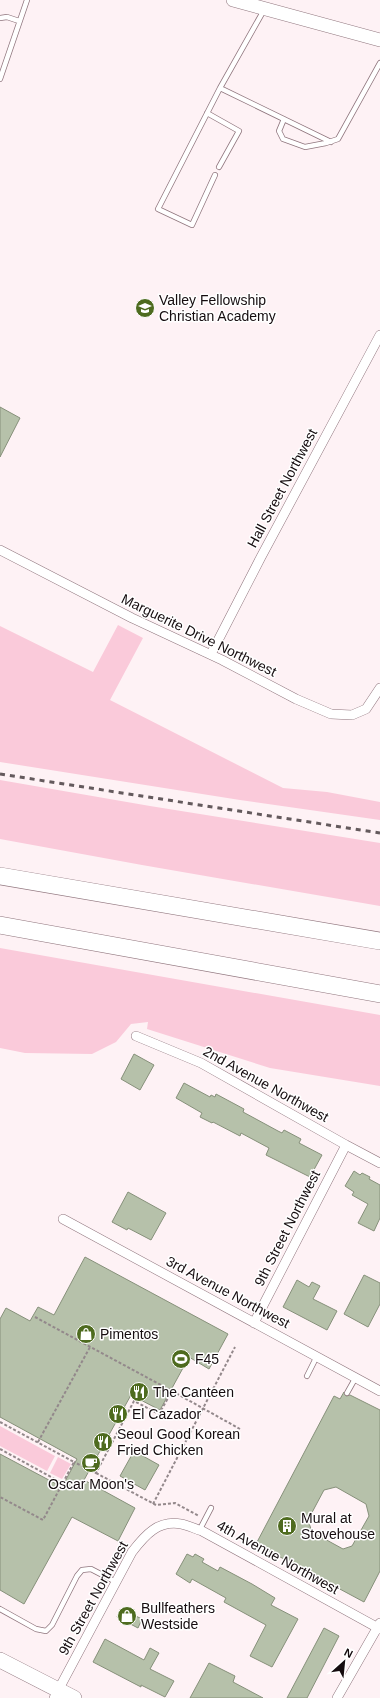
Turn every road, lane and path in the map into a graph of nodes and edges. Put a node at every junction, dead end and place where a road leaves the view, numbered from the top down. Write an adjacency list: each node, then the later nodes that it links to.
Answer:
1 (27, 0): 5 (lane)
2 (238, 1): 3 (main road)
3 (265, 8): 6 (main road); 9 (lane)
4 (0, 18): 5 (lane)
5 (19, 21): 8 (lane)
6 (380, 40)
7 (380, 63): 12 (lane)
8 (0, 79)
9 (220, 88): 10 (lane); 11 (lane)
10 (208, 114): 13 (lane); 14 (lane)
11 (284, 119): 12 (lane); 12 (lane)
12 (331, 142)
13 (219, 167)
14 (216, 176)
15 (380, 336): 17 (street, Hall Street Northwest)
16 (0, 550): 17 (street, Marguerite Drive Northwest)
17 (211, 654): 18 (street, Marguerite Drive Northwest)
18 (380, 688)
19 (0, 876): 21 (highway)
20 (4, 926): 22 (highway)
21 (380, 941)
22 (380, 994)
23 (136, 1036): 24 (street, 2nd Avenue Northwest)
24 (346, 1145): 25 (street, 2nd Avenue Northwest); 28 (street, 9th Street Northwest)
25 (380, 1163)
26 (63, 1219): 28 (street, 3rd Avenue Northwest)
27 (35, 1317): 29 (path)
28 (254, 1323): 31 (street, 3rd Avenue Northwest)
29 (90, 1347): 34 (path); 40 (path)
30 (235, 1347): 37 (path)
31 (317, 1356): 32 (lane); 33 (street, 3rd Avenue Northwest)
32 (307, 1376)
33 (356, 1377): 35 (street, 3rd Avenue Northwest); 36 (lane)
34 (172, 1390): 37 (path); 43 (path)
35 (380, 1391)
36 (347, 1393)
37 (203, 1408): 39 (path); 46 (path)
38 (0, 1422): 40 (path)
39 (240, 1429)
40 (38, 1442): 42 (path)
41 (0, 1449): 44 (path)
42 (74, 1462): 43 (path); 44 (path)
43 (96, 1473): 46 (path)
44 (62, 1483): 45 (path)
45 (0, 1497)
46 (153, 1504): 48 (path)
47 (211, 1508): 48 (lane)
48 (205, 1519): 50 (lane)
49 (159, 1525): 50 (street, 4th Avenue Northwest); 51 (street, 9th Street Northwest)
50 (199, 1530): 53 (street, 4th Avenue Northwest)
51 (116, 1582): 52 (lane); 55 (street, 9th Street Northwest)
52 (0, 1609)
53 (379, 1626): 57 (street)
54 (0, 1660): 55 (main road)
55 (56, 1694): 56 (main road)
56 (74, 1698)
57 (337, 1698)

